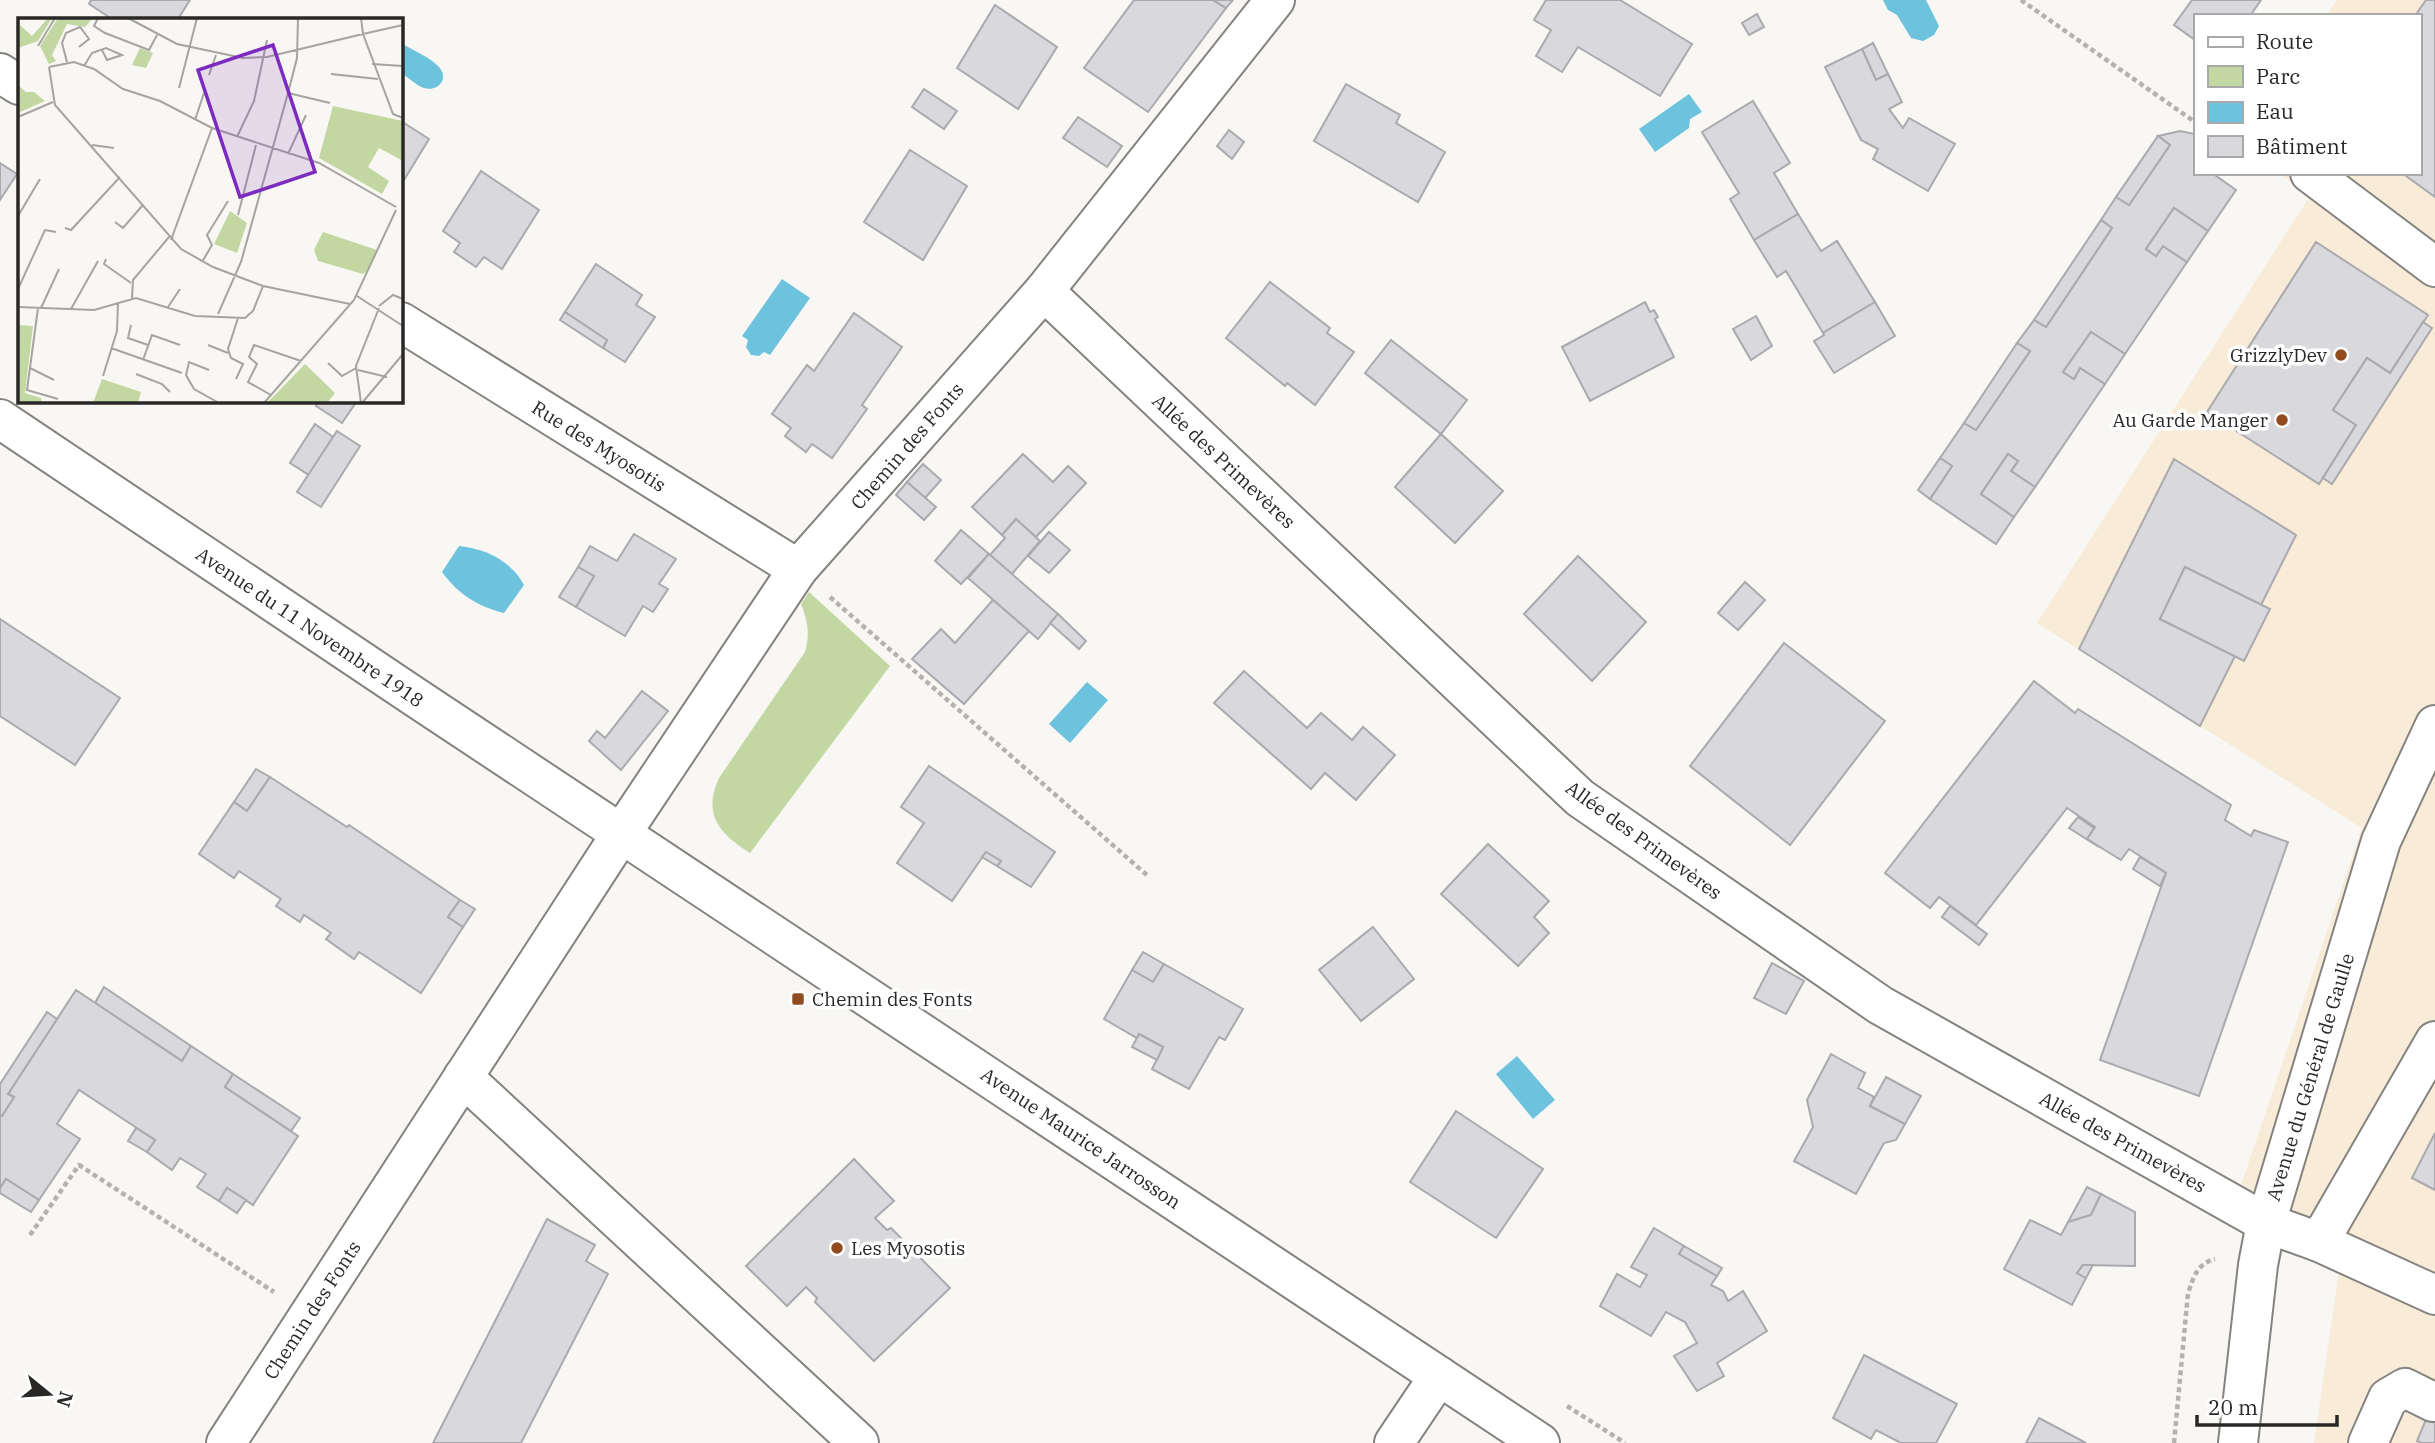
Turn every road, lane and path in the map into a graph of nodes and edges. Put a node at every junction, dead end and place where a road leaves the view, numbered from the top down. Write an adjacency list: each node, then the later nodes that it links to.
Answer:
1 (1275, 0): 8 (street, Chemin des Fonts)
2 (2021, 0): 5 (path)
3 (0, 73): 4 (street)
4 (18, 84)
5 (2194, 120)
6 (2313, 175): 7 (street)
7 (2435, 267)
8 (1044, 291): 11 (street, Chemin des Fonts); 17 (street, Allée des Primevères)
9 (402, 323): 11 (street, Rue des Myosotis)
10 (0, 419): 13 (street, Avenue du 11 Novembre 1918)
11 (798, 569): 13 (street, Chemin des Fonts); 14 (path)
12 (2435, 725): 17 (street, Avenue du Général de Gaulle)
13 (621, 834): 16 (street, Chemin des Fonts); 22 (street, Avenue Maurice Jarrosson)
14 (1148, 876)
15 (2435, 1041): 19 (street)
16 (463, 1077): 21 (street, Chemin des Fonts); 26 (street)
17 (2266, 1223): 19 (street, Allée des Primevères); 28 (street, Avenue du Général de Gaulle)
18 (30, 1235): 21 (path)
19 (2319, 1242): 20 (street, Allée des Primevères)
20 (2435, 1295)
21 (309, 1314): 25 (street, Chemin des Fonts)
22 (1439, 1376): 24 (street, Avenue Maurice Jarrosson); 27 (street)
23 (2433, 1402): 29 (street)
24 (1524, 1439)
25 (226, 1443)
26 (859, 1443)
27 (1394, 1443)
28 (2238, 1443)
29 (2368, 1443)

